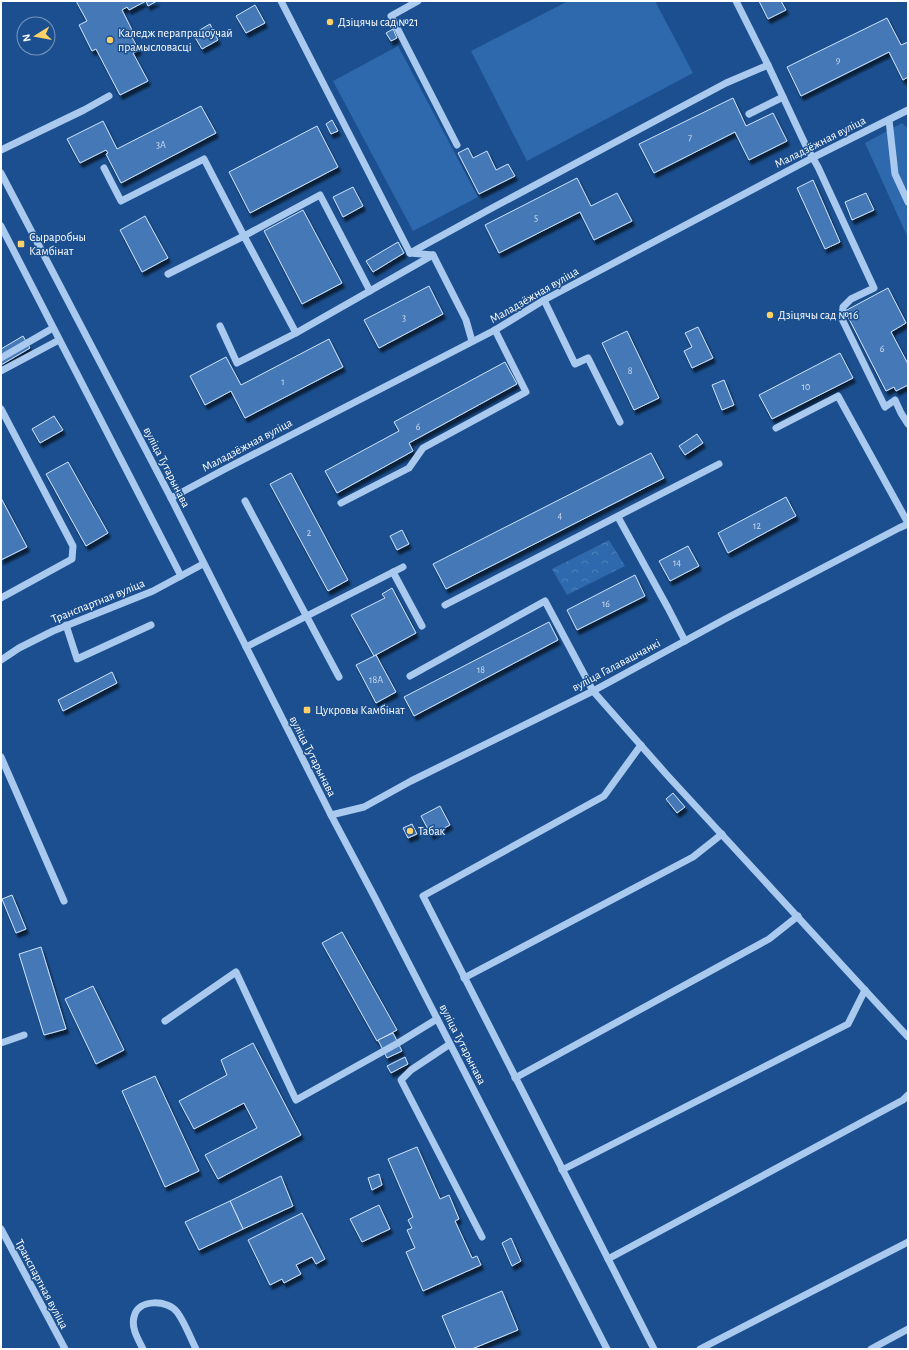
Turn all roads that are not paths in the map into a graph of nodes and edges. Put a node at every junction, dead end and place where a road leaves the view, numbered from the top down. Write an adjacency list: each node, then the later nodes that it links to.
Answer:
1 (281, 1): 18 (street)
2 (418, 1): 10 (street)
3 (736, 1): 4 (street)
4 (768, 65): 6 (street); 18 (street)
5 (109, 96): 11 (street)
6 (783, 97): 8 (street); 12 (street)
7 (908, 110): 9 (street, Маладзёжная вуліца)
8 (749, 114)
9 (889, 120): 12 (street, Маладзёжная вуліца); 15 (street)
10 (457, 144)
11 (1, 150)
12 (812, 158): 22 (street, Маладзёжная вуліца); 32 (street)
13 (104, 168): 17 (street)
14 (1, 173): 36 (street, вуліца Тутарынава)
15 (908, 202)
16 (1, 226): 24 (street)
17 (244, 236): 20 (street); 21 (street); 26 (street)
18 (410, 253): 19 (street)
19 (433, 255): 21 (street); 28 (street)
20 (168, 274)
21 (370, 291): 26 (street)
22 (544, 300): 25 (street, Маладзёжная вуліца); 33 (street)
23 (220, 326): 26 (street)
24 (53, 328): 27 (street); 29 (street)
25 (495, 330): 28 (street, Маладзёжная вуліца); 38 (street)
26 (296, 333)
27 (59, 340): 30 (street); 44 (street)
28 (472, 341): 36 (street, Маладзёжная вуліца)
29 (1, 358)
30 (1, 371)
31 (1, 409): 45 (street)
32 (907, 420)
33 (620, 422)
34 (776, 428): 40 (street)
35 (719, 464): 39 (street)
36 (170, 498): 41 (street, вуліца Тутарынава)
37 (245, 501): 47 (street)
38 (341, 503)
39 (618, 517): 46 (street); 51 (street)
40 (908, 524): 51 (street, вуліца Галавашчанкі)
41 (203, 564): 44 (street, Транспартная вуліца); 52 (street, вуліца Тутарынава)
42 (403, 567): 43 (street)
43 (393, 572): 47 (street); 50 (street)
44 (181, 576): 48 (street, Транспартная вуліца)
45 (1, 598)
46 (445, 605)
47 (307, 616): 52 (street); 55 (street)
48 (66, 625): 49 (street); 53 (street, Транспартная вуліца)
49 (151, 625)
50 (422, 626)
51 (685, 641): 56 (street, вуліца Галавашчанкі)
52 (246, 647): 59 (street, вуліца Тутарынава)
53 (1, 660)
54 (410, 676): 56 (street)
55 (339, 677)
56 (593, 691): 57 (street); 59 (street, вуліца Галавашчанкі)
57 (641, 745): 60 (street); 63 (street)
58 (1, 757): 61 (street)
59 (330, 815): 65 (street, вуліца Тутарынава)
60 (722, 834): 62 (street); 63 (street)
61 (64, 901)
62 (798, 916): 64 (street); 71 (street)
63 (464, 978): 71 (street)
64 (865, 990): 68 (street); 73 (street)
65 (437, 1019): 66 (street); 70 (street, вуліца Тутарынава)
66 (165, 1021)
67 (24, 1036): 69 (street)
68 (908, 1037)
69 (1, 1043)
70 (450, 1044): 75 (street); 82 (street, вуліца Тутарынава)
71 (515, 1078): 73 (street)
72 (908, 1095): 77 (street)
73 (562, 1170): 77 (street)
74 (1, 1229): 79 (street, Транспартная вуліца)
75 (482, 1237)
76 (908, 1242): 84 (street)
77 (608, 1259): 83 (street)
78 (908, 1329): 85 (street)
79 (64, 1349)
80 (143, 1349): 81 (street)
81 (196, 1349)
82 (607, 1349)
83 (654, 1349)
84 (700, 1349)
85 (871, 1349)

